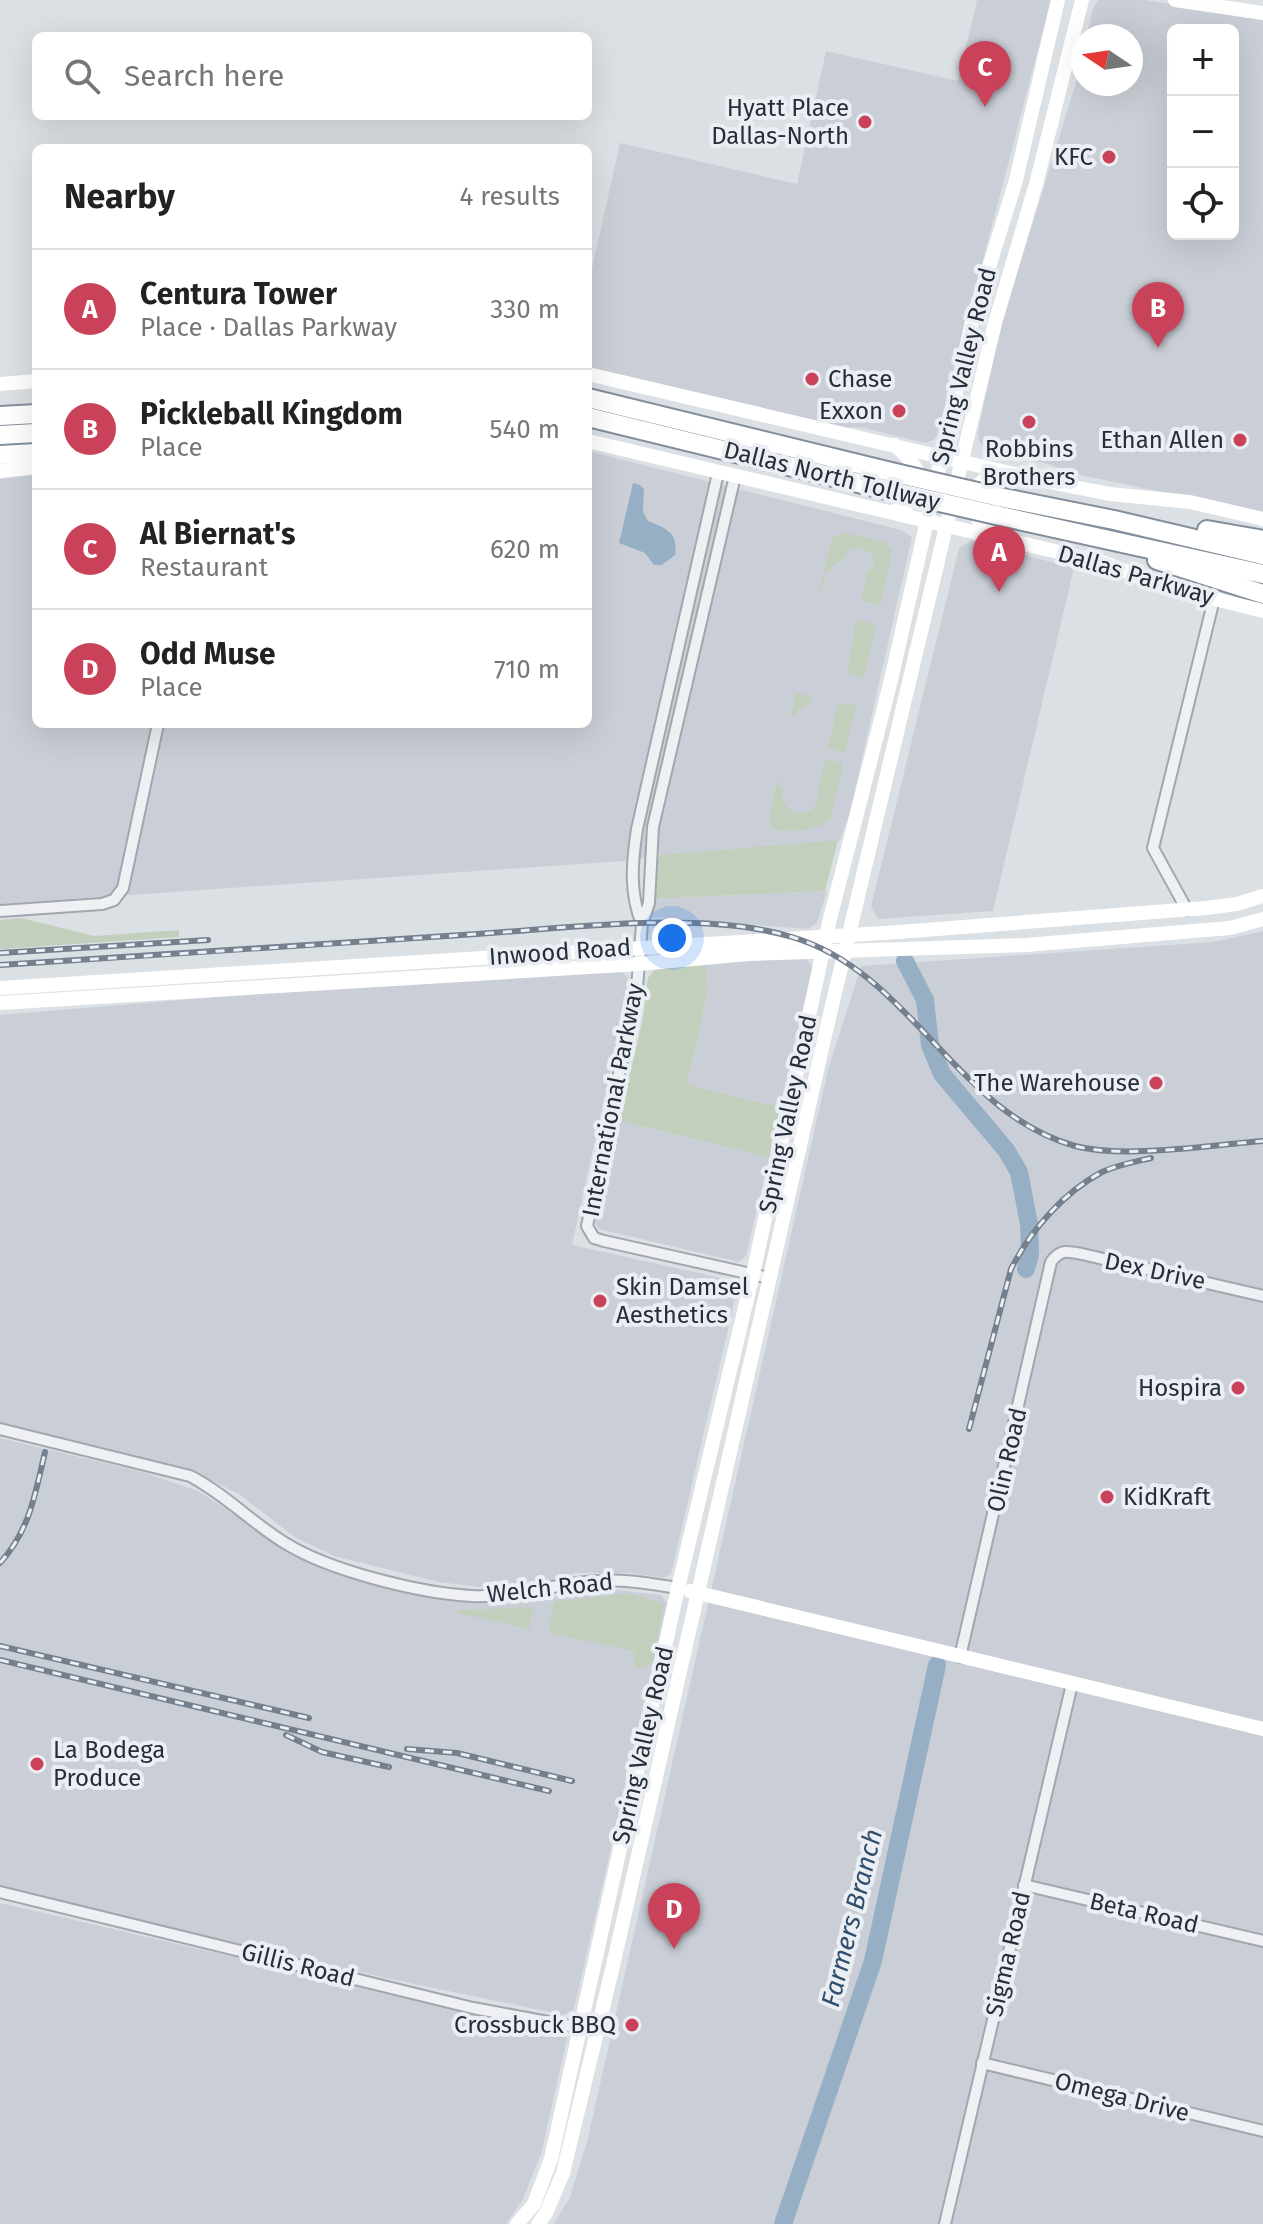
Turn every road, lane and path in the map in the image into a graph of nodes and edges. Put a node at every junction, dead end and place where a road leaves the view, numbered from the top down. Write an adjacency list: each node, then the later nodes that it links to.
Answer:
1 (1058, 0): 5 (main road, Spring Valley Road)
2 (1082, 0): 6 (main road, Spring Valley Road)
3 (1175, 0): 4 (main road)
4 (1263, 13)
5 (1016, 180): 6 (main road); 7 (main road, Spring Valley Road)
6 (1036, 184): 8 (main road, Spring Valley Road)
7 (972, 322): 8 (main road); 22 (main road, Spring Valley Road)
8 (995, 323): 23 (main road, Spring Valley Road)
9 (592, 375): 19 (main road)
10 (32, 381): 11 (main road)
11 (0, 384)
12 (592, 399): 29 (highway, Dallas North Tollway)
13 (32, 414): 14 (highway)
14 (0, 416)
15 (592, 418): 29 (highway, Dallas North Tollway)
16 (32, 433): 17 (highway)
17 (0, 435)
18 (592, 442): 26 (main road, Dallas Parkway)
19 (895, 445): 22 (main road); 31 (main road)
20 (32, 453): 21 (highway)
21 (0, 455)
22 (940, 455): 23 (main road); 34 (main road, Spring Valley Road)
23 (962, 460): 27 (main road); 35 (main road, Spring Valley Road)
24 (32, 467): 25 (main road)
25 (0, 471)
26 (718, 473): 28 (main road, Dallas Parkway); 54 (street, International Parkway)
27 (1021, 475): 32 (main road); 36 (main road)
28 (735, 476): 31 (main road, Dallas Parkway); 54 (street, International Parkway)
29 (889, 481): 30 (highway, Dallas North Tollway, bridge)
30 (998, 506): 33 (highway, Dallas North Tollway); 38 (highway, Dallas North Tollway)
31 (886, 512): 34 (main road, Dallas Parkway)
32 (1263, 519)
33 (1114, 520): 37 (highway); 39 (highway, Dallas North Tollway)
34 (926, 521): 35 (main road, Dallas Parkway); 45 (main road, Spring Valley Road)
35 (948, 526): 36 (main road, Dallas Parkway); 46 (main road, Spring Valley Road)
36 (1006, 540): 42 (main road, Dallas Parkway)
37 (1263, 540)
38 (1109, 542): 40 (highway, Dallas North Tollway); 41 (highway)
39 (1263, 555)
40 (1263, 574)
41 (1263, 594)
42 (1214, 599): 43 (main road, Dallas Parkway); 50 (street)
43 (1263, 611)
44 (157, 728): 51 (street)
45 (869, 769): 46 (main road); 47 (main road, Spring Valley Road)
46 (875, 826): 48 (main road, Spring Valley Road)
47 (852, 836): 48 (main road); 57 (main road, Spring Valley Road)
48 (865, 865): 56 (main road, Spring Valley Road)
49 (1263, 896): 50 (main road, Inwood Road)
50 (1187, 910): 53 (main road, Inwood Road); 55 (main road)
51 (0, 911)
52 (1263, 919): 55 (main road, Inwood Road)
53 (1026, 921): 56 (main road, Inwood Road); 58 (main road)
54 (642, 924): 59 (street, International Parkway)
55 (1190, 931): 58 (main road, Inwood Road)
56 (849, 934): 57 (main road, Inwood Road); 60 (main road, Spring Valley Road)
57 (825, 943): 59 (main road, Inwood Road); 60 (main road, Inwood Road); 62 (main road, Inwood Road); 68 (main road, Spring Valley Road)
58 (1026, 945): 60 (main road, Inwood Road)
59 (640, 946): 61 (main road, Inwood Road); 62 (street, International Parkway)
60 (845, 952): 69 (main road, Spring Valley Road)
61 (408, 961): 63 (main road); 64 (main road, Inwood Road)
62 (639, 964): 63 (main road, Inwood Road); 71 (street, International Parkway)
63 (409, 978): 66 (main road, Inwood Road)
64 (137, 979): 65 (main road, Inwood Road); 66 (main road)
65 (0, 988)
66 (138, 996): 67 (main road, Inwood Road)
67 (0, 1003)
68 (779, 1154): 69 (main road); 71 (main road, Spring Valley Road)
69 (797, 1158): 72 (main road, Spring Valley Road)
70 (1051, 1262): 73 (street, Dex Drive); 77 (street, Olin Road)
71 (753, 1274): 72 (street, International Parkway); 75 (main road, Spring Valley Road)
72 (769, 1278): 76 (main road, Spring Valley Road)
73 (1263, 1296)
74 (0, 1429): 75 (street, Welch Road)
75 (678, 1588): 76 (main road, Welch Road); 80 (main road, Spring Valley Road)
76 (698, 1593): 77 (main road, Welch Road); 81 (main road, Spring Valley Road)
77 (960, 1657): 78 (main road, Welch Road)
78 (1072, 1684): 79 (main road, Welch Road); 82 (street, Sigma Road)
79 (1263, 1729)
80 (615, 1868): 81 (main road); 85 (main road, Spring Valley Road)
81 (634, 1873): 86 (main road, Spring Valley Road)
82 (1024, 1885): 84 (street, Beta Road); 87 (street, Sigma Road)
83 (0, 1892): 85 (street, Gillis Road)
84 (1263, 1941)
85 (578, 2027): 86 (street, Gillis Road); 89 (main road, Spring Valley Road)
86 (597, 2031): 90 (main road, Spring Valley Road)
87 (982, 2063): 88 (street, Omega Drive); 91 (street, Sigma Road)
88 (1263, 2131)
89 (517, 2224)
90 (538, 2224)
91 (945, 2224)

